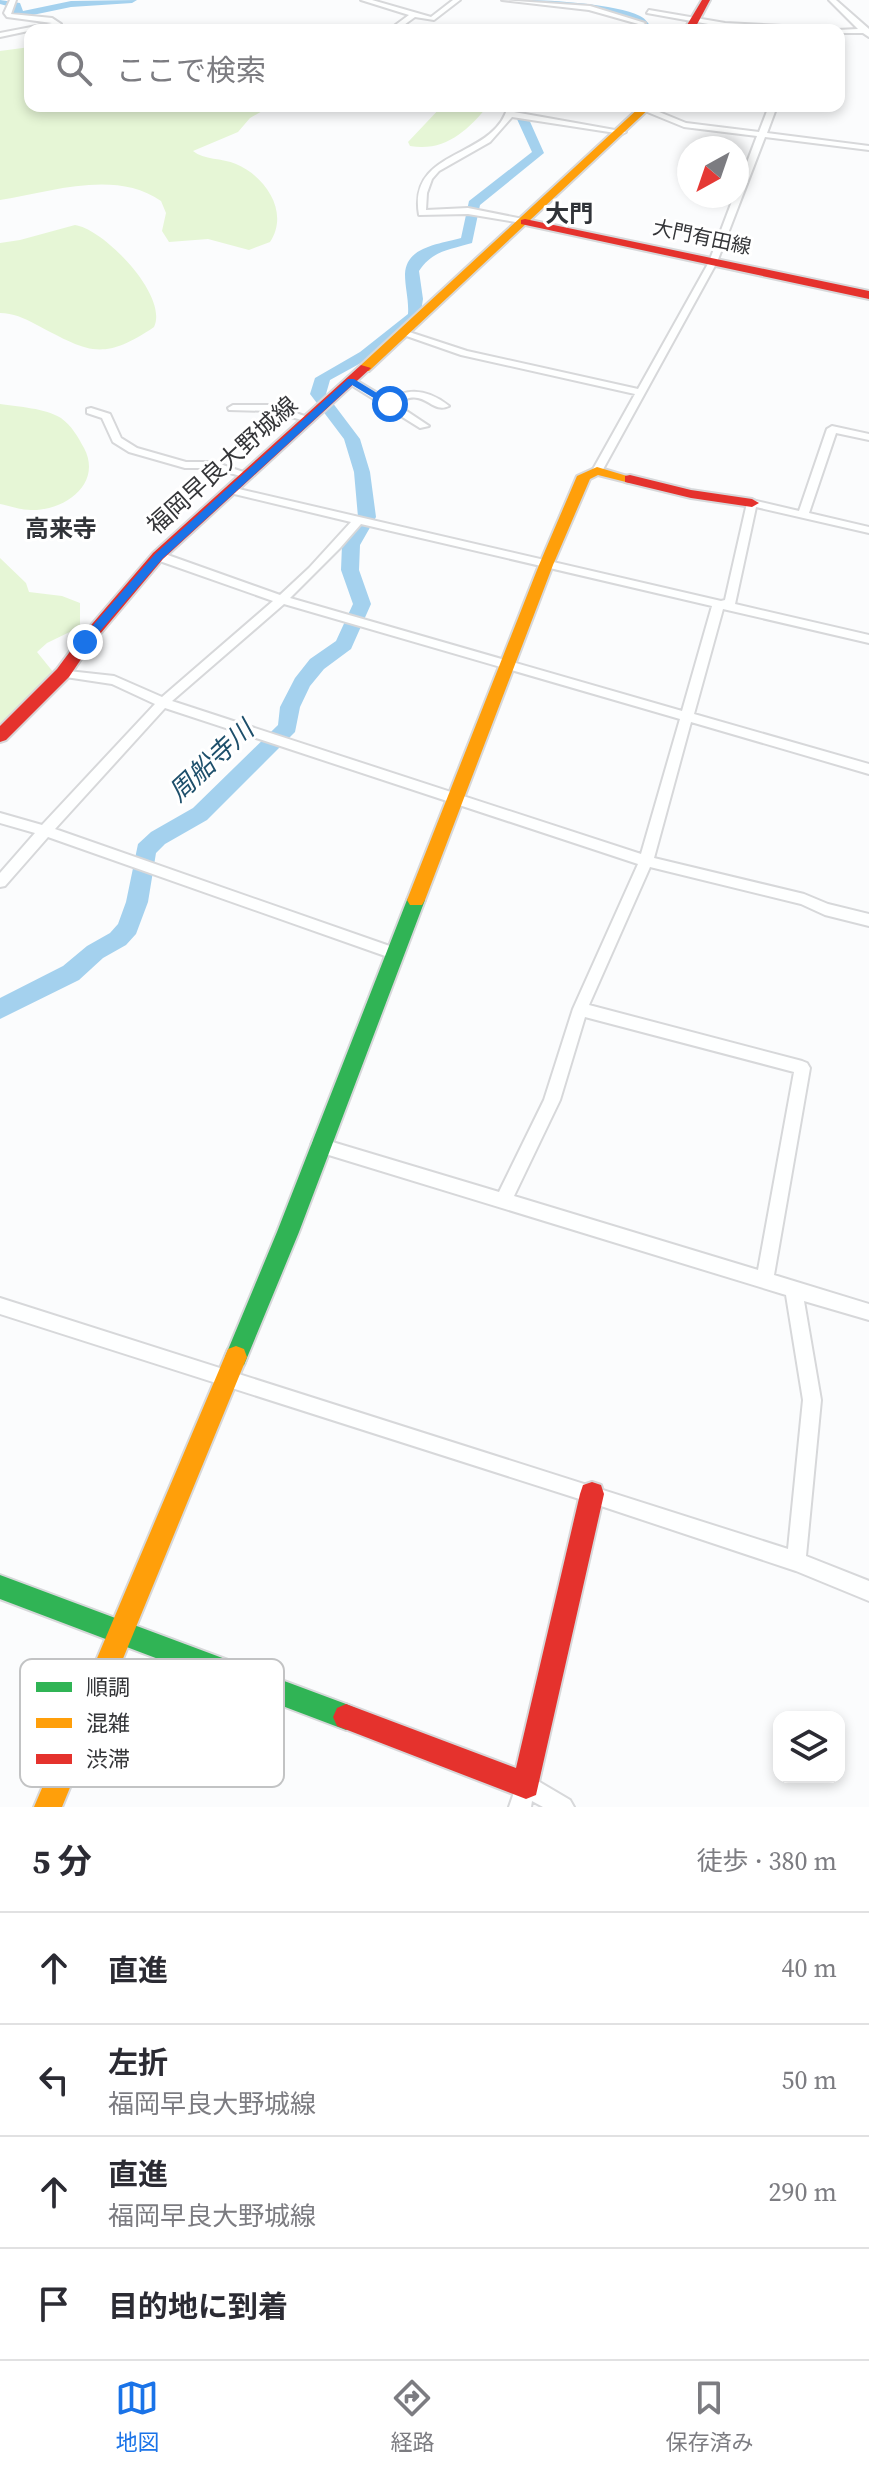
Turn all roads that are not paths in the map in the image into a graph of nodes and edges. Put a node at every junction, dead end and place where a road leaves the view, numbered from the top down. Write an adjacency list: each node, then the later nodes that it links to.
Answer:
1 (364, 0): 13 (street)
2 (457, 0): 13 (street)
3 (505, 0): 11 (street)
4 (565, 0): 11 (street)
5 (661, 0): 12 (street)
6 (706, 0): 19 (main road)
7 (718, 0): 10 (street)
8 (832, 0): 22 (street)
9 (12, 2): 14 (street)
10 (730, 2)
11 (579, 7): 16 (street)
12 (649, 12): 17 (street); 18 (street)
13 (413, 15): 15 (street)
14 (58, 24)
15 (401, 24)
16 (641, 24)
17 (643, 24)
18 (689, 24)
19 (693, 24)
20 (24, 31): 23 (street)
21 (845, 31): 22 (street)
22 (868, 33)
23 (2, 35)
24 (510, 112): 32 (street)
25 (516, 112): 29 (street)
26 (641, 112): 29 (main road, 福岡早良大野城線)
27 (654, 112): 30 (street)
28 (771, 112): 30 (street)
29 (622, 132): 32 (main road, 福岡早良大野城線)
30 (762, 135): 31 (street); 33 (street)
31 (869, 148)
32 (525, 222): 33 (main road, 大門有田線); 35 (main road, 福岡早良大野城線)
33 (713, 262): 34 (main road, 大門有田線); 37 (street)
34 (869, 295)
35 (403, 333): 36 (main road, 福岡早良大野城線); 37 (street)
36 (351, 381): 38 (street); 41 (main road, 福岡早良大野城線)
37 (642, 393): 45 (street)
38 (390, 404): 39 (street); 43 (street)
39 (444, 406)
40 (233, 408): 41 (street)
41 (319, 409): 46 (main road, 福岡早良大野城線)
42 (91, 411): 46 (street)
43 (424, 426)
44 (869, 437): 49 (street)
45 (597, 471): 48 (main road); 53 (main road)
46 (247, 475): 47 (main road, 福岡早良大野城線)
47 (230, 490): 50 (street); 52 (main road, 福岡早良大野城線)
48 (752, 503): 49 (street); 55 (street)
49 (803, 515): 51 (street)
50 (358, 520): 53 (street); 54 (street)
51 (869, 530)
52 (158, 556): 54 (street); 58 (main road, 福岡早良大野城線)
53 (546, 565): 55 (street); 57 (main road)
54 (283, 600): 57 (street); 59 (street)
55 (718, 606): 56 (street); 60 (street)
56 (869, 639)
57 (507, 665): 60 (street); 63 (main road)
58 (63, 673): 59 (street); 61 (main road, 福岡早良大野城線)
59 (164, 703): 63 (street); 65 (street)
60 (687, 716): 62 (street); 66 (street)
61 (0, 736)
62 (869, 769)
63 (456, 799): 66 (street); 69 (main road)
64 (0, 818): 65 (street)
65 (46, 831): 67 (street); 69 (street)
66 (646, 861): 68 (street); 70 (street)
67 (0, 882)
68 (869, 920)
69 (396, 954): 71 (main road)
70 (580, 1009): 72 (street); 73 (street)
71 (319, 1145): 72 (street); 77 (main road)
72 (503, 1201): 73 (street)
73 (765, 1280): 74 (street)
74 (794, 1289): 76 (street); 79 (street)
75 (0, 1306): 77 (street)
76 (869, 1312)
77 (226, 1377): 78 (street); 82 (main road)
78 (592, 1494): 79 (street); 86 (main road)
79 (796, 1561): 81 (street)
80 (0, 1587): 82 (main road)
81 (869, 1591)
82 (119, 1630): 83 (main road); 84 (main road)
83 (107, 1659)
84 (195, 1659)
85 (284, 1693): 86 (main road)
86 (526, 1785): 89 (street); 90 (street)
87 (56, 1787): 88 (main road)
88 (48, 1807)
89 (520, 1807)
90 (563, 1807)

